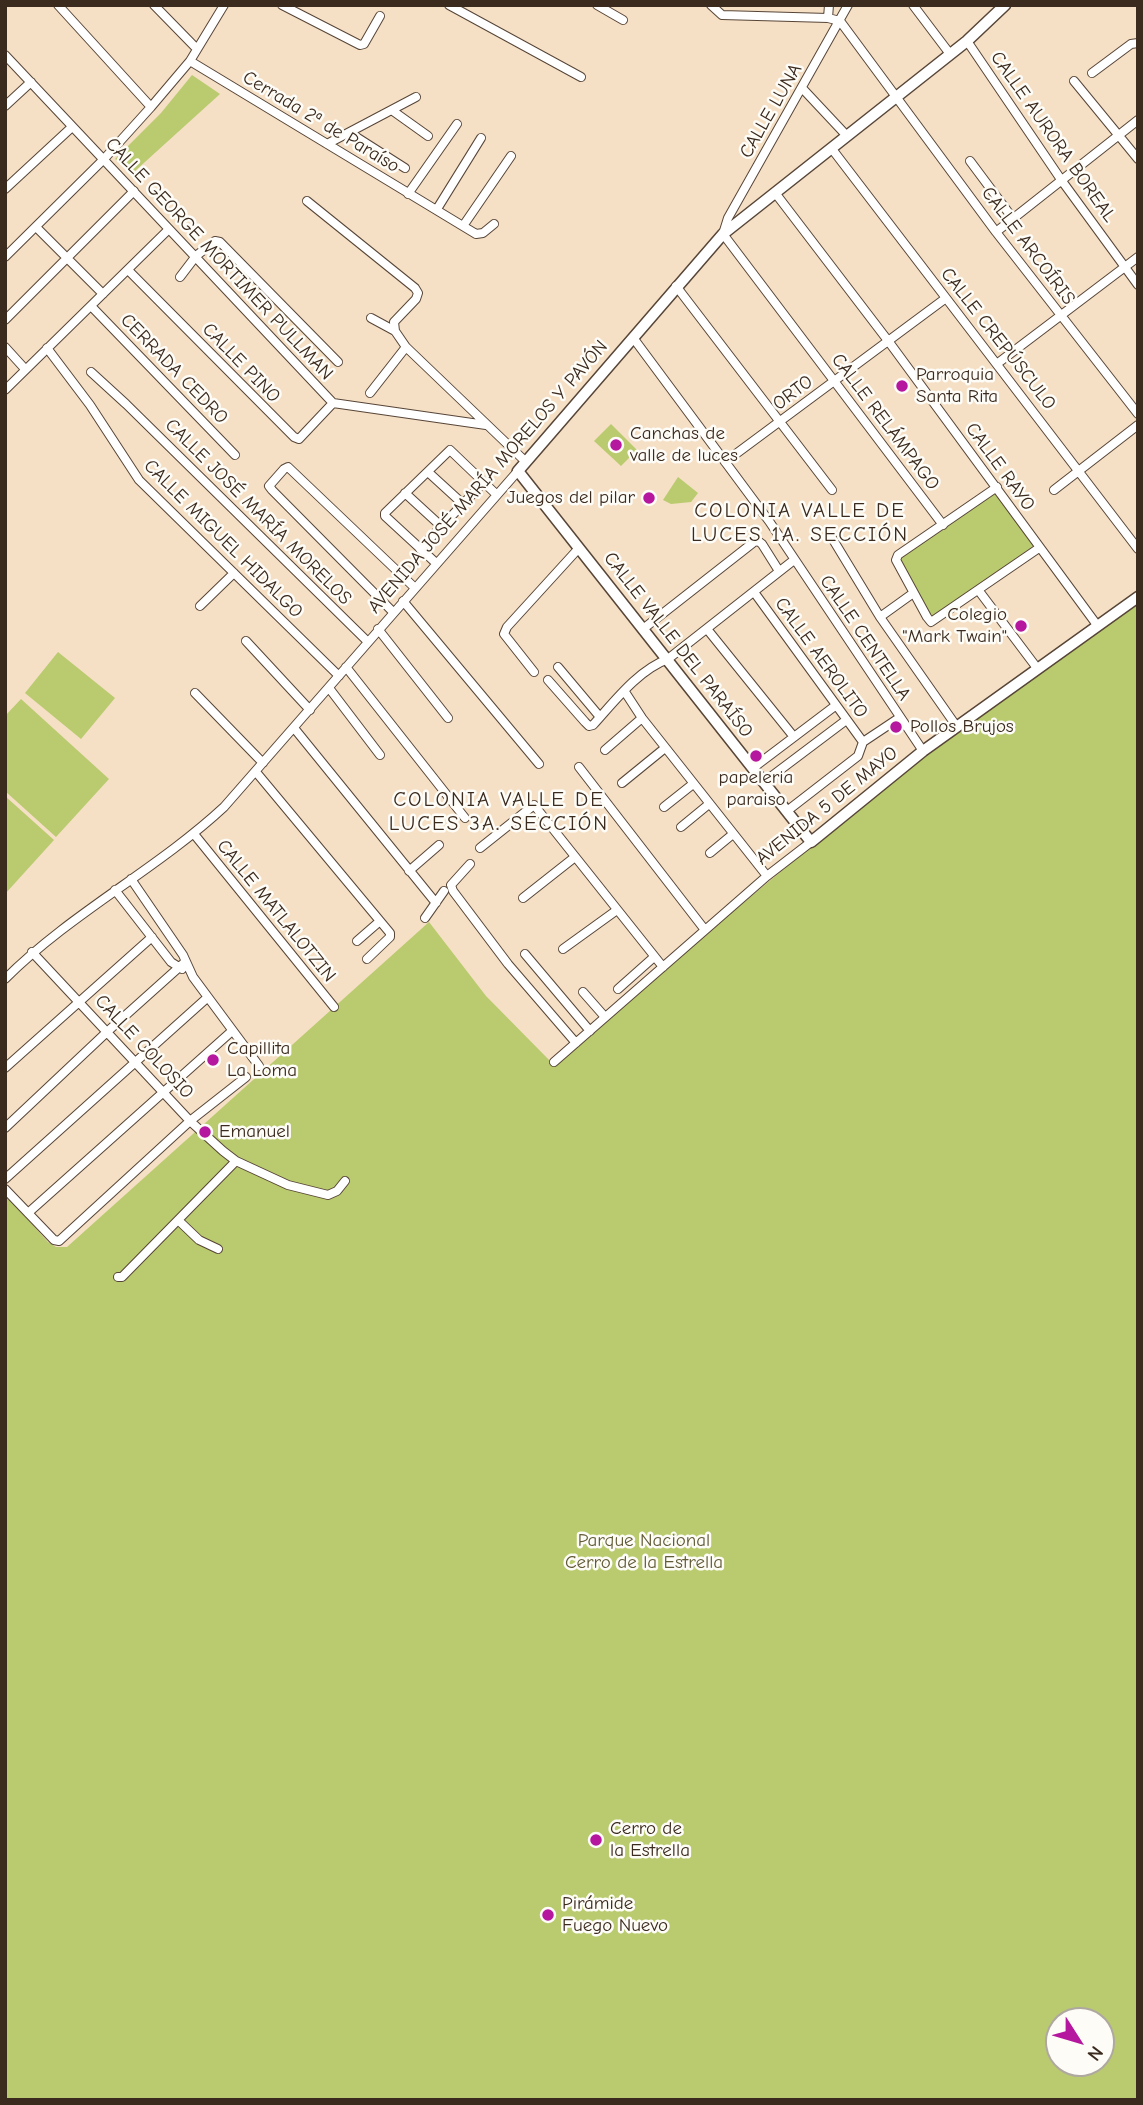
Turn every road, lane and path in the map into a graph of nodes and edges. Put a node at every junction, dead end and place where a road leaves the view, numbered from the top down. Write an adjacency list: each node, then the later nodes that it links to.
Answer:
1 (58, 5): 30 (street)
2 (154, 5): 18 (street)
3 (224, 5): 18 (street)
4 (282, 5): 12 (street)
5 (449, 5): 23 (street)
6 (597, 5): 14 (street)
7 (710, 5): 13 (street)
8 (829, 5): 13 (street)
9 (848, 5): 15 (street, CALLE LUNA)
10 (913, 5): 19 (street)
11 (1001, 7): 16 (street, AVENIDA JOSÉ MARÍA MORELOS Y PAVÓN)
12 (380, 16)
13 (828, 18): 15 (street)
14 (623, 20)
15 (839, 21): 26 (street, CALLE LUNA); 28 (street, CALLE ARCOÍRIS)
16 (967, 41): 19 (street, AVENIDA JOSÉ MARÍA MORELOS Y PAVÓN); 47 (street, CALLE AURORA BOREAL)
17 (1138, 43): 22 (street)
18 (197, 49): 21 (street)
19 (950, 54): 28 (street, AVENIDA JOSÉ MARÍA MORELOS Y PAVÓN)
20 (5, 55): 25 (street, CALLE GEORGE MORTIMER PULLMAN)
21 (190, 61): 30 (street); 40 (street, Cerrada 2ª de Paraíso)
22 (1092, 73)
23 (582, 77)
24 (1074, 80): 36 (street)
25 (31, 82): 29 (street); 34 (street, CALLE GEORGE MORTIMER PULLMAN)
26 (802, 88): 38 (street); 60 (street, CALLE LUNA)
27 (416, 97): 31 (street)
28 (896, 97): 38 (street, AVENIDA JOSÉ MARÍA MORELOS Y PAVÓN); 59 (street, CALLE ARCOÍRIS)
29 (5, 106)
30 (151, 107): 43 (street)
31 (393, 111): 35 (street); 37 (street)
32 (1138, 120): 36 (street)
33 (457, 124): 50 (street)
34 (72, 127): 43 (street, CALLE GEORGE MORTIMER PULLMAN); 48 (street)
35 (350, 132): 40 (street); 46 (street)
36 (1119, 134): 44 (street); 47 (street)
37 (428, 136)
38 (847, 136): 41 (street, AVENIDA JOSÉ MARÍA MORELOS Y PAVÓN)
39 (481, 138): 53 (street)
40 (327, 145): 50 (street, Cerrada 2ª de Paraíso)
41 (832, 149): 51 (street, AVENIDA JOSÉ MARÍA MORELOS Y PAVÓN); 71 (street, CALLE CREPÚSCULO)
42 (511, 156): 56 (street)
43 (104, 159): 49 (street, CALLE GEORGE MORTIMER PULLMAN); 57 (street)
44 (1138, 159)
45 (971, 162): 54 (street)
46 (405, 168)
47 (1062, 181): 54 (street); 65 (street, CALLE AURORA BOREAL)
48 (5, 188)
49 (134, 191): 58 (street, CALLE GEORGE MORTIMER PULLMAN); 64 (street)
50 (408, 194): 53 (street, Cerrada 2ª de Paraíso)
51 (776, 194): 60 (street, AVENIDA JOSÉ MARÍA MORELOS Y PAVÓN); 78 (street, CALLE RAYO)
52 (307, 201): 76 (street)
53 (437, 209): 56 (street, Cerrada 2ª de Paraíso)
54 (1014, 220): 59 (street)
55 (494, 224): 56 (street)
56 (463, 226)
57 (36, 227): 62 (street); 64 (street)
58 (169, 229): 61 (street, CALLE GEORGE MORTIMER PULLMAN); 66 (street)
59 (996, 232): 73 (street, CALLE ARCOÍRIS)
60 (723, 234): 69 (street, AVENIDA JOSÉ MARÍA MORELOS Y PAVÓN); 86 (street, CALLE RELÁMPAGO)
61 (195, 256): 67 (street); 82 (street); 89 (street, CALLE GEORGE MORTIMER PULLMAN)
62 (5, 257)
63 (1138, 257): 65 (street)
64 (66, 258): 70 (street); 75 (street)
65 (1124, 267): 68 (street, CALLE AURORA BOREAL); 73 (street)
66 (128, 270): 70 (street); 89 (street, CALLE PINO)
67 (180, 277)
68 (1138, 285)
69 (676, 286): 77 (street, AVENIDA JOSÉ MARÍA MORELOS Y PAVÓN); 91 (street)
70 (103, 294): 72 (street)
71 (946, 298): 78 (street, ORTO); 83 (street, CALLE CREPÚSCULO)
72 (91, 306): 81 (street); 94 (street, CERRADA CEDRO)
73 (1060, 314): 83 (street); 90 (street, CALLE ARCOÍRIS)
74 (371, 318): 76 (street)
75 (5, 320)
76 (395, 331): 80 (street)
77 (634, 339): 95 (street, AVENIDA JOSÉ MARÍA MORELOS Y PAVÓN); 96 (street, CALLE CENTELLA)
78 (889, 342): 86 (street, ORTO); 101 (street, CALLE RAYO)
79 (5, 347): 84 (street)
80 (406, 347): 88 (street); 92 (street)
81 (47, 348): 84 (street); 117 (street, CALLE MIGUEL HIDALGO)
82 (338, 362)
83 (998, 363): 97 (street, CALLE CREPÚSCULO)
84 (25, 369): 87 (street)
85 (91, 372): 132 (street, CALLE JOSÉ MARÍA MORELOS)
86 (834, 382): 91 (street, ORTO); 107 (street, CALLE RELÁMPAGO)
87 (5, 390)
88 (370, 393)
89 (333, 403): 92 (street, CALLE GEORGE MORTIMER PULLMAN)
90 (1138, 414)
91 (781, 422): 96 (street, ORTO); 102 (street)
92 (486, 425): 95 (street)
93 (1138, 425): 97 (street)
94 (235, 454)
95 (525, 461): 98 (street, AVENIDA JOSÉ MARÍA MORELOS Y PAVÓN)
96 (725, 462): 114 (street, CALLE CENTELLA)
97 (1079, 470): 103 (street); 112 (street, CALLE CREPÚSCULO)
98 (517, 471): 105 (street, AVENIDA JOSÉ MARÍA MORELOS Y PAVÓN); 110 (street, CALLE VALLE DEL PARAÍSO)
99 (428, 472): 100 (street); 104 (street); 106 (street)
100 (484, 482): 105 (street); 106 (street)
101 (997, 487): 107 (street); 111 (street, CALLE RAYO)
102 (832, 490)
103 (1054, 490)
104 (405, 493): 108 (street); 113 (street)
105 (496, 495): 115 (street, AVENIDA JOSÉ MARÍA MORELOS Y PAVÓN)
106 (463, 504): 108 (street)
107 (943, 525): 121 (street)
108 (442, 527): 113 (street)
109 (829, 533): 126 (street)
110 (579, 548): 129 (street, CALLE VALLE DEL PARAÍSO); 137 (street)
111 (1039, 548): 119 (street); 127 (street, CALLE RAYO)
112 (1138, 549)
113 (421, 550): 115 (street)
114 (794, 560): 116 (street); 148 (street, CALLE CENTELLA)
115 (436, 563): 118 (street, AVENIDA JOSÉ MARÍA MORELOS Y PAVÓN)
116 (779, 571): 120 (street); 129 (street)
117 (234, 573): 124 (street); 138 (street, CALLE MIGUEL HIDALGO)
118 (414, 587): 123 (street, AVENIDA JOSÉ MARÍA MORELOS Y PAVÓN); 125 (street)
119 (979, 591): 121 (street); 136 (street)
120 (754, 592): 130 (street); 143 (street, CALLE AEROLITO)
121 (912, 594): 126 (street)
122 (1138, 597): 127 (street, AVENIDA 5 DE MAYO)
123 (403, 601): 125 (street, AVENIDA JOSÉ MARÍA MORELOS Y PAVÓN); 159 (street)
124 (200, 606)
125 (393, 612): 128 (street, AVENIDA JOSÉ MARÍA MORELOS Y PAVÓN)
126 (880, 617): 150 (street)
127 (1097, 625): 136 (street, AVENIDA 5 DE MAYO)
128 (378, 629): 132 (street, AVENIDA JOSÉ MARÍA MORELOS Y PAVÓN); 146 (street)
129 (643, 629): 133 (street, CALLE VALLE DEL PARAÍSO)
130 (708, 629): 133 (street); 152 (street)
131 (246, 642): 144 (street)
132 (368, 642): 134 (street, AVENIDA JOSÉ MARÍA MORELOS Y PAVÓN)
133 (668, 659): 141 (street); 161 (street, CALLE VALLE DEL PARAÍSO)
134 (346, 667): 138 (street, AVENIDA JOSÉ MARÍA MORELOS Y PAVÓN); 169 (street)
135 (558, 667): 145 (street)
136 (1037, 668): 150 (street, AVENIDA 5 DE MAYO)
137 (534, 672)
138 (339, 676): 140 (street, AVENIDA JOSÉ MARÍA MORELOS Y PAVÓN)
139 (548, 680): 145 (street)
140 (329, 688): 144 (street, AVENIDA JOSÉ MARÍA MORELOS Y PAVÓN); 157 (street)
141 (625, 692): 145 (street); 147 (street)
142 (195, 693): 158 (street)
143 (835, 706): 149 (street, CALLE AEROLITO); 152 (street)
144 (310, 710): 151 (street, AVENIDA JOSÉ MARÍA MORELOS Y PAVÓN)
145 (600, 717)
146 (448, 718)
147 (642, 718): 154 (street); 155 (street)
148 (899, 718): 153 (street); 156 (street, CALLE CENTELLA)
149 (845, 721): 153 (street, CALLE AEROLITO); 163 (street)
150 (957, 727): 156 (street, AVENIDA 5 DE MAYO)
151 (294, 728): 158 (street, AVENIDA JOSÉ MARÍA MORELOS Y PAVÓN); 179 (street)
152 (794, 737): 161 (street)
153 (863, 742): 168 (street)
154 (665, 748): 164 (street); 165 (street)
155 (605, 750)
156 (923, 751): 173 (street, AVENIDA 5 DE MAYO)
157 (380, 755)
158 (263, 763): 162 (street, AVENIDA JOSÉ MARÍA MORELOS Y PAVÓN)
159 (539, 764)
160 (579, 767): 189 (street)
161 (753, 768): 163 (street, CALLE VALLE DEL PARAÍSO)
162 (256, 772): 171 (street, AVENIDA JOSÉ MARÍA MORELOS Y PAVÓN); 188 (street)
163 (764, 782): 168 (street, CALLE VALLE DEL PARAÍSO)
164 (622, 783)
165 (693, 784): 166 (street); 167 (street)
166 (709, 804): 170 (street); 172 (street)
167 (664, 807)
168 (787, 811): 173 (street, CALLE VALLE DEL PARAÍSO)
169 (465, 818)
170 (681, 827)
171 (194, 834): 181 (street, AVENIDA JOSÉ MARÍA MORELOS Y PAVÓN); 204 (street, CALLE MATLALOTZIN)
172 (733, 834): 176 (street); 180 (street)
173 (811, 842): 180 (street, AVENIDA 5 DE MAYO)
174 (439, 845): 179 (street)
175 (480, 848): 177 (street)
176 (709, 853)
177 (575, 857): 184 (street); 186 (street)
178 (470, 864): 209 (street)
179 (409, 871): 185 (street)
180 (767, 876): 189 (street, AVENIDA 5 DE MAYO)
181 (131, 879): 182 (street, AVENIDA JOSÉ MARÍA MORELOS Y PAVÓN); 197 (street)
182 (115, 890): 190 (street); 193 (street, AVENIDA JOSÉ MARÍA MORELOS Y PAVÓN)
183 (444, 891): 185 (street)
184 (523, 898)
185 (436, 903): 187 (street)
186 (617, 910): 192 (street); 195 (street)
187 (425, 918)
188 (380, 921): 191 (street); 196 (street)
189 (705, 930): 198 (street, AVENIDA 5 DE MAYO)
190 (152, 937): 197 (street); 203 (street)
191 (357, 941)
192 (563, 949)
193 (32, 952): 199 (street, AVENIDA JOSÉ MARÍA MORELOS Y PAVÓN); 203 (street, CALLE COLOSIO)
194 (525, 954): 208 (street)
195 (654, 957): 198 (street); 200 (street)
196 (367, 959)
197 (182, 965): 202 (street); 206 (street)
198 (663, 967): 205 (street, AVENIDA 5 DE MAYO)
199 (5, 979)
200 (618, 989)
201 (583, 992): 205 (street)
202 (208, 997): 207 (street); 210 (street)
203 (79, 1000): 206 (street, CALLE COLOSIO); 213 (street)
204 (334, 1007)
205 (605, 1017): 208 (street, AVENIDA 5 DE MAYO)
206 (108, 1031): 210 (street, CALLE COLOSIO); 217 (street)
207 (232, 1031): 212 (street); 215 (street)
208 (590, 1031): 209 (street, AVENIDA 5 DE MAYO)
209 (576, 1043): 211 (street, AVENIDA 5 DE MAYO)
210 (137, 1061): 215 (street, CALLE COLOSIO); 219 (street)
211 (554, 1062)
212 (259, 1066)
213 (5, 1068)
214 (246, 1077): 216 (street)
215 (164, 1091): 216 (street, CALLE COLOSIO); 222 (street)
216 (190, 1121): 218 (street, CALLE COLOSIO); 222 (street)
217 (5, 1128)
218 (236, 1161): 220 (street, CALLE COLOSIO); 223 (street)
219 (5, 1179)
220 (345, 1181)
221 (5, 1189): 222 (street)
222 (28, 1213)
223 (178, 1220): 224 (street); 225 (street)
224 (218, 1249)
225 (118, 1277)

